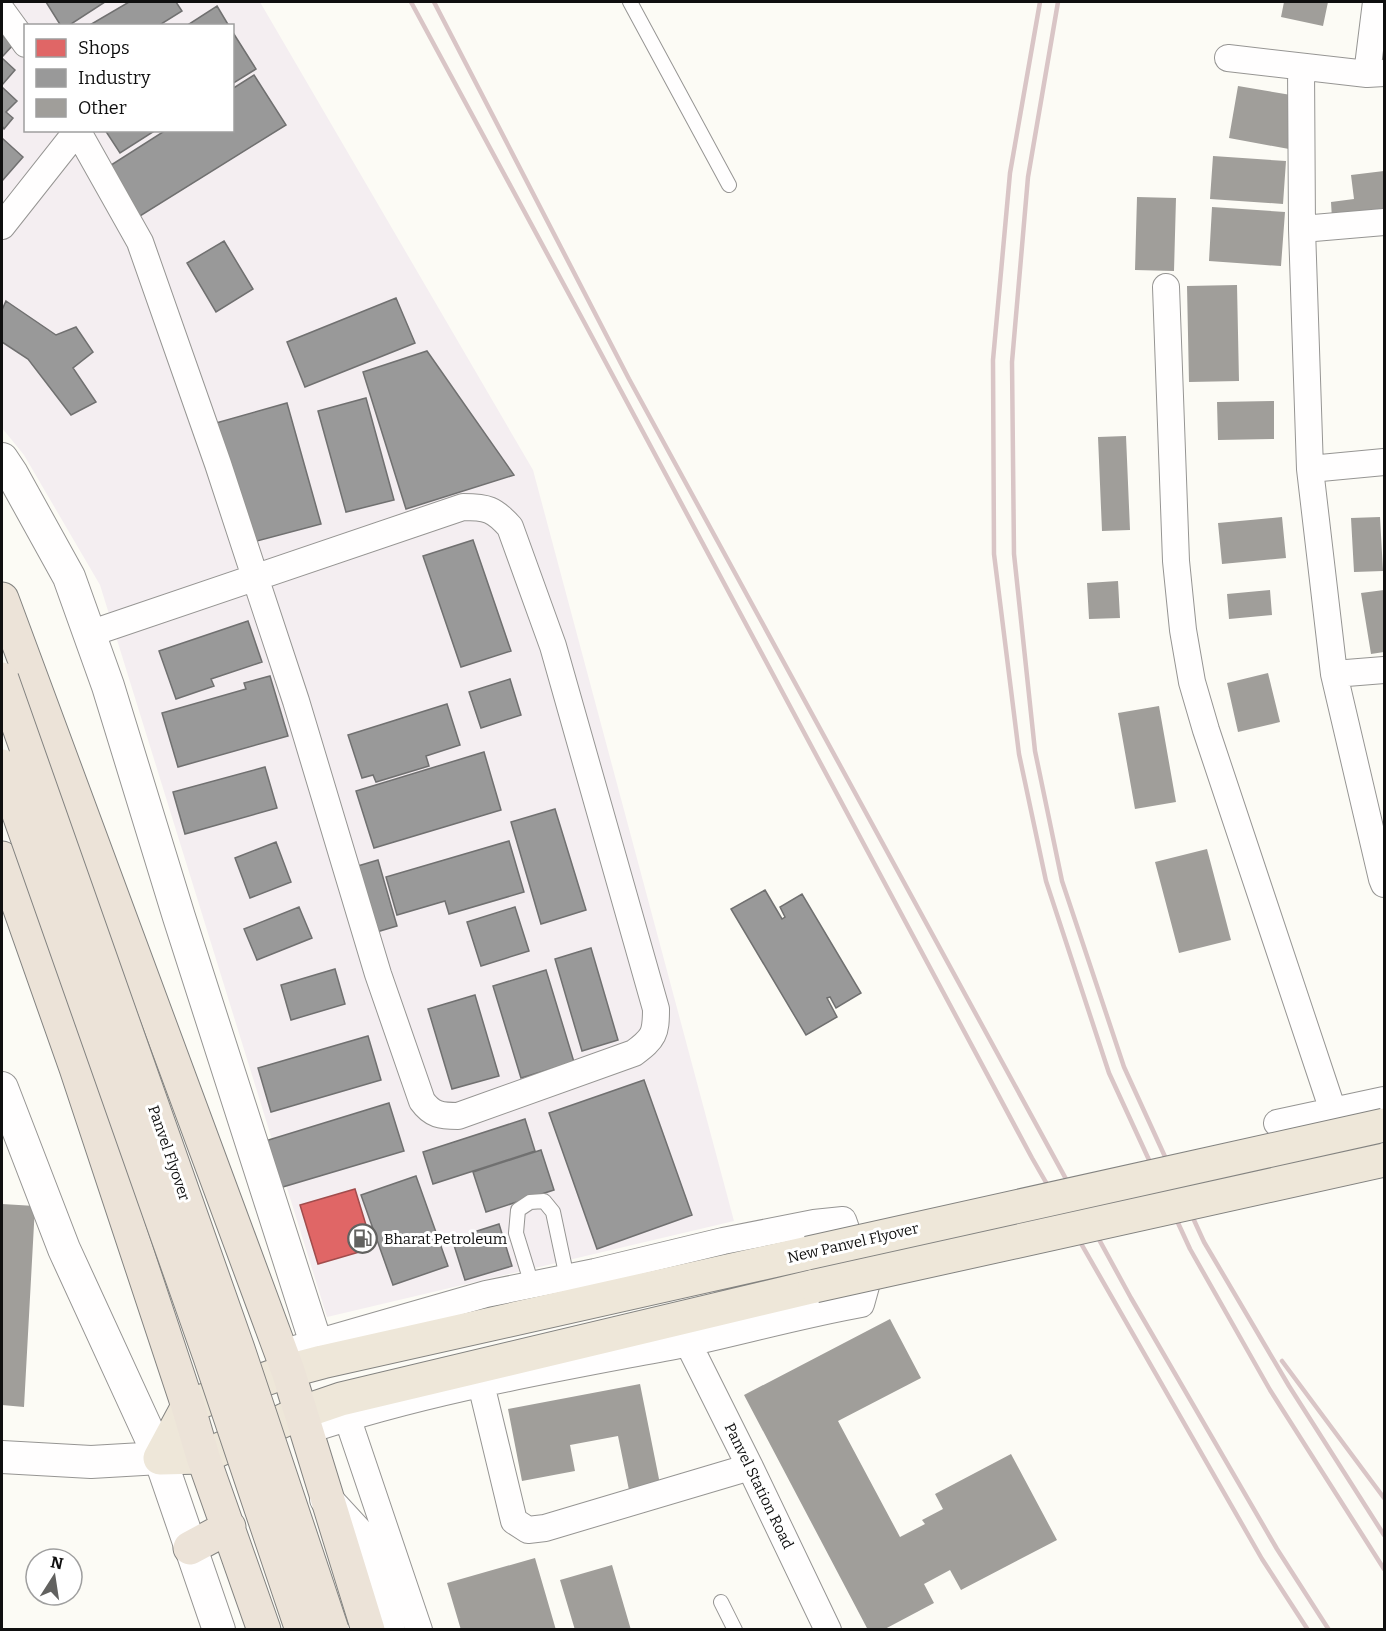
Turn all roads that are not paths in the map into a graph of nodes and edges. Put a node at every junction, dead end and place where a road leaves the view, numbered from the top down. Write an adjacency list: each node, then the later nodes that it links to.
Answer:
1 (630, 2): 10 (lane)
2 (1376, 2): 7 (street)
3 (2, 11): 4 (street)
4 (24, 41)
5 (1228, 58): 6 (street)
6 (1301, 67): 7 (street); 13 (street)
7 (1376, 73)
8 (76, 132): 12 (street)
9 (78, 132): 18 (street)
10 (729, 185)
11 (1384, 222): 13 (street)
12 (2, 226)
13 (1302, 229): 17 (street)
14 (1166, 287): 29 (street)
15 (2, 459): 20 (street)
16 (1384, 462): 17 (street)
17 (1310, 469): 22 (street)
18 (255, 577): 18 (street); 20 (street)
19 (2, 598): 37 (highway)
20 (90, 634): 36 (street)
21 (1384, 670): 22 (street)
22 (1334, 674): 26 (street)
23 (2, 679): 53 (highway, Panvel Flyover, bridge)
24 (2, 766): 52 (highway, Panvel Flyover, bridge)
25 (2, 858): 39 (highway)
26 (1384, 884)
27 (2, 1088): 44 (street)
28 (1384, 1100): 29 (street)
29 (1333, 1111): 30 (street)
30 (1277, 1123)
31 (1384, 1125): 36 (main road, New Panvel Flyover, bridge)
32 (1384, 1160): 40 (main road, bridge)
33 (567, 1278): 34 (street); 34 (lane); 35 (street)
34 (532, 1284): 36 (street)
35 (688, 1343): 38 (street); 45 (street, Panvel Station Road)
36 (319, 1352): 37 (main road, New Panvel Flyover)
37 (284, 1362): 39 (main road, New Panvel Flyover); 41 (highway)
38 (481, 1384): 40 (street); 45 (street)
39 (188, 1406): 43 (highway); 44 (main road)
40 (344, 1408): 41 (main road); 56 (street)
41 (303, 1422): 43 (main road); 46 (highway)
42 (2, 1457): 44 (street)
43 (203, 1457): 44 (main road); 47 (highway)
44 (160, 1458): 48 (street)
45 (750, 1467): 58 (street, Panvel Station Road)
46 (326, 1499): 54 (highway); 55 (street)
47 (229, 1527): 48 (highway); 51 (highway)
48 (190, 1548): 50 (street)
49 (722, 1602): 57 (lane)
50 (219, 1629)
51 (264, 1629)
52 (302, 1629)
53 (332, 1629)
54 (368, 1629)
55 (389, 1629)
56 (419, 1629)
57 (735, 1629)
58 (828, 1629)

